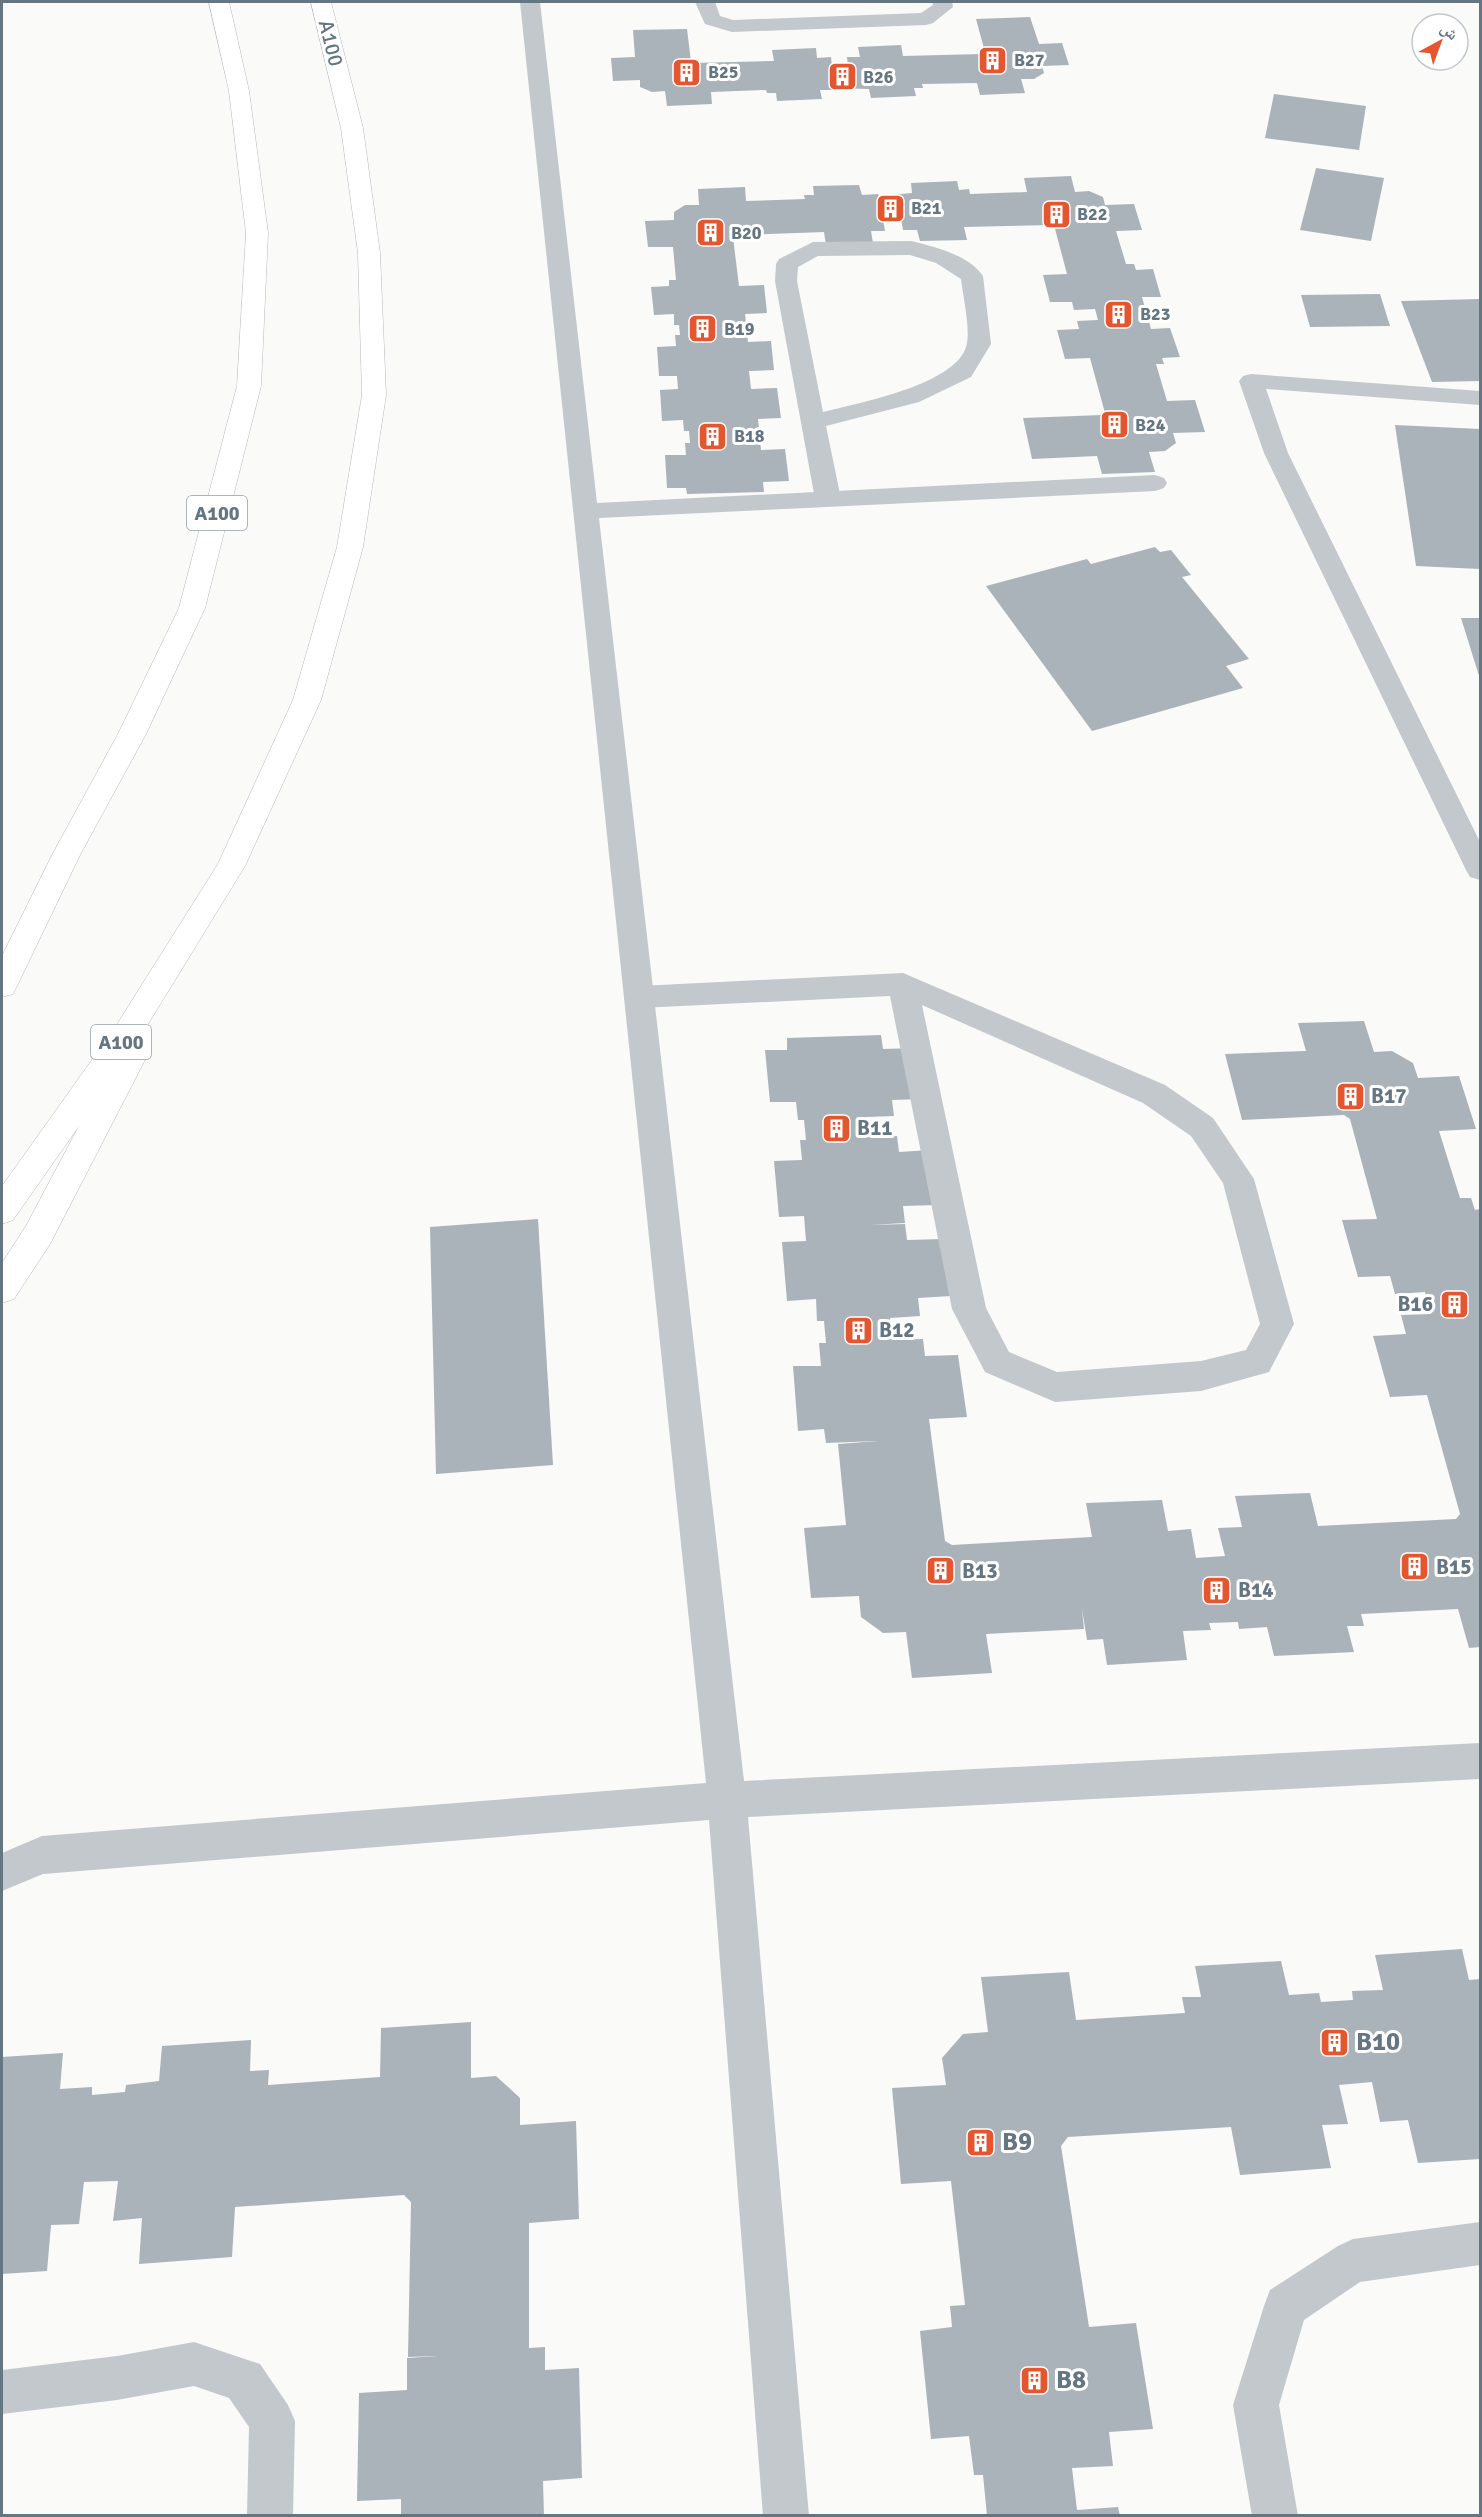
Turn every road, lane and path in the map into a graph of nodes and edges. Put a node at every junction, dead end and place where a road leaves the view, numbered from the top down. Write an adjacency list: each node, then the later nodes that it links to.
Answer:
1 (219, 2): 14 (highway, A100 / A100)
2 (321, 2): 11 (highway, A100 / A100)
3 (530, 2): 10 (street)
4 (705, 2): 5 (street)
5 (942, 2)
6 (1480, 398): 12 (street)
7 (814, 422): 7 (street); 9 (street)
8 (1155, 483): 9 (street)
9 (828, 499): 10 (street)
10 (586, 511): 15 (street)
11 (231, 866): 16 (highway, A100 / A100); 17 (highway)
12 (1480, 870)
13 (903, 984): 13 (street); 15 (street)
14 (2, 985)
15 (640, 997): 19 (street)
16 (2, 1211)
17 (2, 1289)
18 (1480, 1761): 19 (street)
19 (728, 1800): 20 (street); 24 (street)
20 (2, 1872)
21 (1480, 2244): 25 (street)
22 (2, 2392): 23 (street)
23 (270, 2516)
24 (786, 2516)
25 (1275, 2516)

